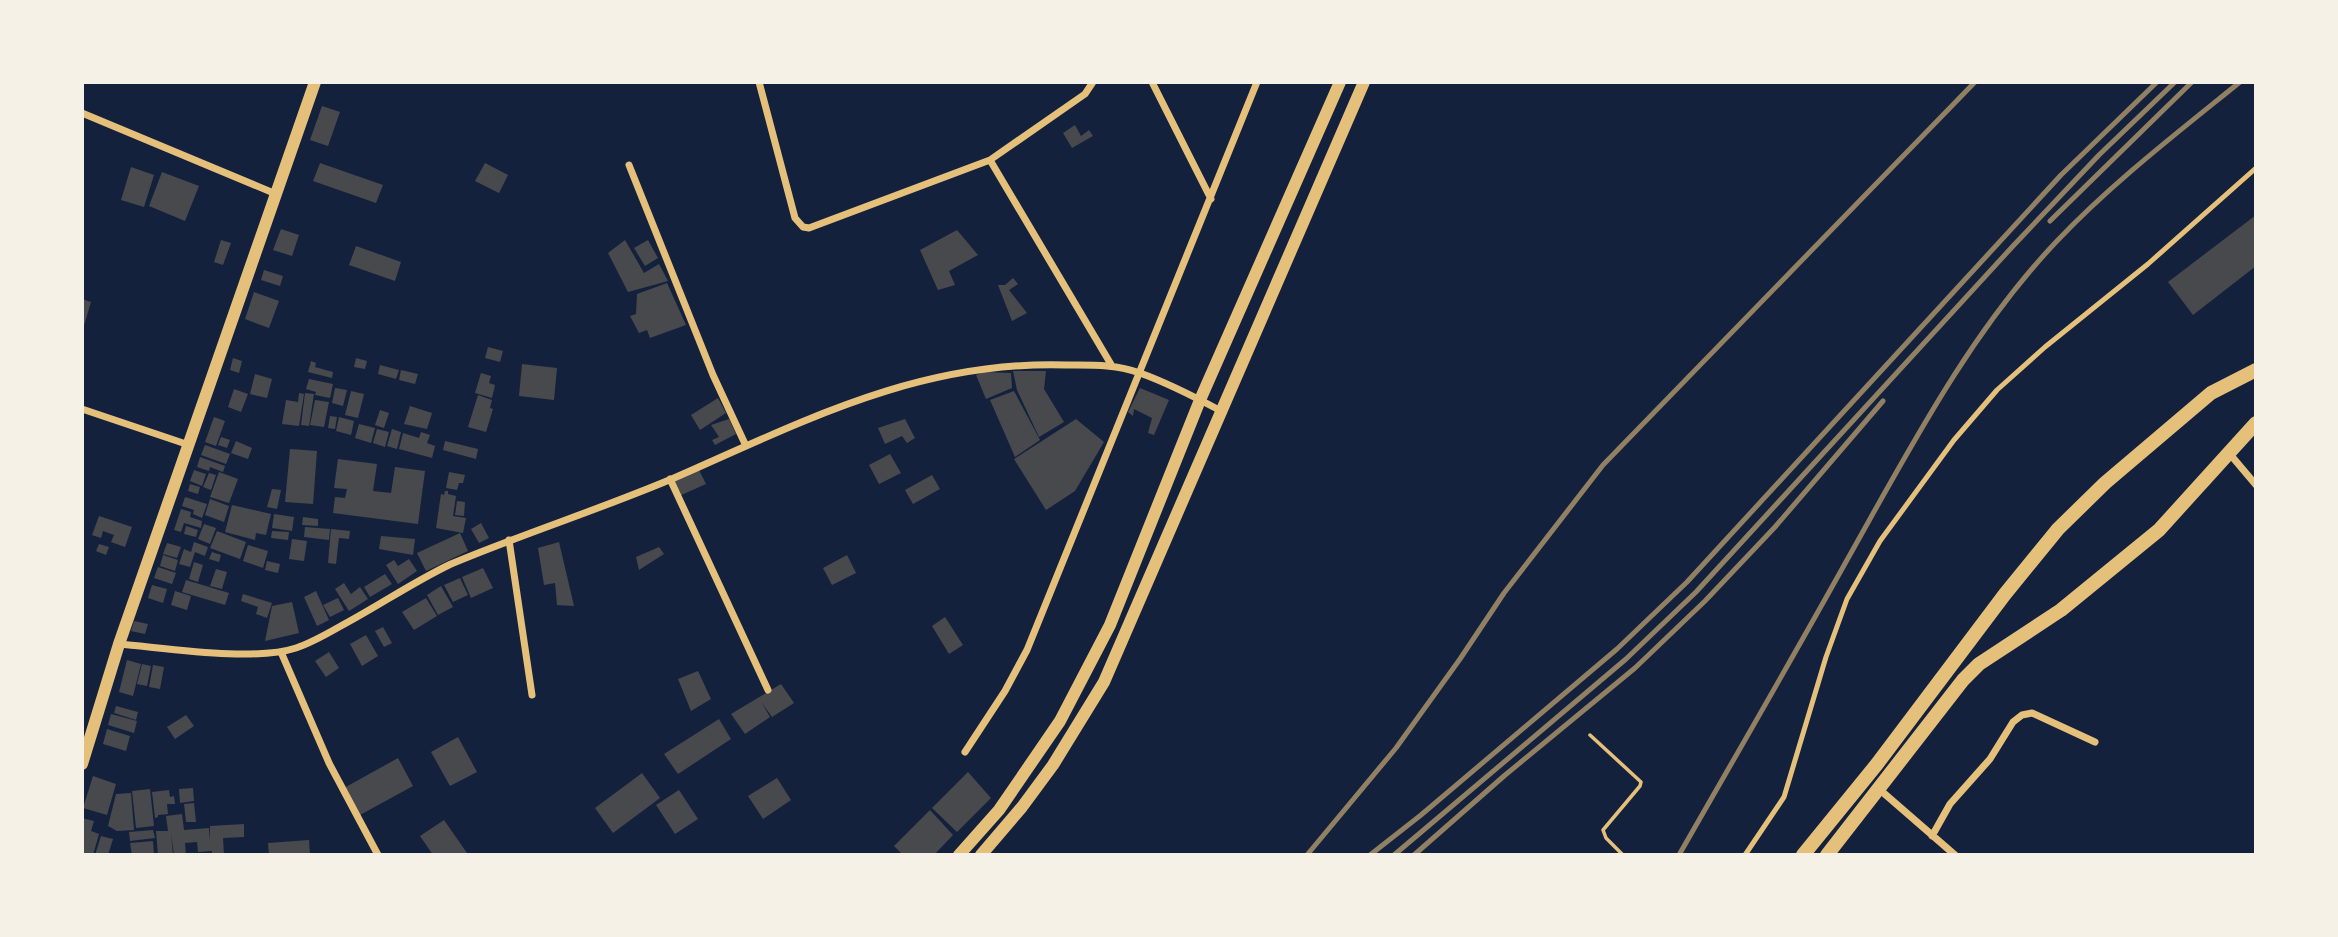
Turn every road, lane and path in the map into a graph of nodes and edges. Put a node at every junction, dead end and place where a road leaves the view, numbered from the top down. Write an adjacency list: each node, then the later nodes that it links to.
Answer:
1 (315, 82): 14 (street)
2 (759, 82): 11 (street)
3 (1093, 82): 11 (street)
4 (1152, 82): 15 (street)
5 (1257, 82): 15 (street)
6 (1340, 82): 9 (street)
7 (1364, 82): 10 (street)
8 (82, 113): 14 (street)
9 (1322, 123): 10 (street); 19 (street)
10 (1342, 131): 21 (street)
11 (990, 160): 16 (street)
12 (629, 164): 24 (street)
13 (2256, 168): 45 (lane)
14 (276, 194): 23 (street)
15 (1211, 199): 18 (street)
16 (1112, 366): 18 (street); 24 (street)
17 (2256, 370): 31 (main road)
18 (1139, 372): 19 (street); 37 (street)
19 (1200, 400): 21 (street); 42 (street)
20 (82, 409): 23 (street)
21 (1221, 411): 43 (street)
22 (2256, 423): 25 (main road)
23 (189, 444): 29 (street)
24 (746, 446): 26 (street)
25 (2229, 452): 27 (street); 32 (main road)
26 (670, 479): 28 (street); 33 (street)
27 (2256, 485)
28 (509, 540): 30 (street); 34 (street)
29 (120, 644): 30 (street); 38 (street)
30 (281, 652): 41 (street)
31 (1949, 669): 32 (street); 46 (main road)
32 (1963, 680): 39 (main road)
33 (768, 690)
34 (533, 695)
35 (1590, 735): 44 (path)
36 (2095, 742): 40 (street)
37 (965, 752)
38 (84, 756)
39 (1879, 789): 40 (street); 47 (main road)
40 (1932, 836): 48 (street)
41 (378, 855)
42 (959, 855)
43 (981, 855)
44 (1623, 855)
45 (1745, 855)
46 (1803, 855)
47 (1827, 855)
48 (1955, 855)

